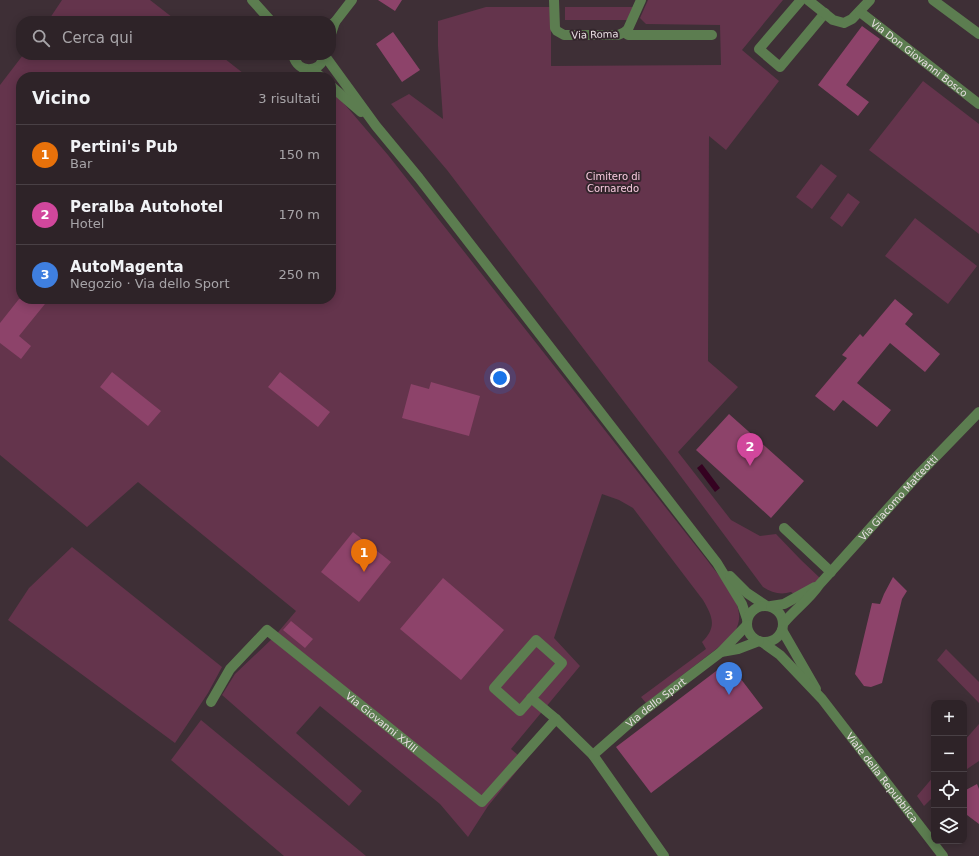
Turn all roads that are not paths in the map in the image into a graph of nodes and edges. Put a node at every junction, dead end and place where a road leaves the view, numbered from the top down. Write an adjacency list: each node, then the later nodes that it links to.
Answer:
1 (352, 0): 13 (street)
2 (554, 0): 14 (street, Via Roma)
3 (641, 0): 14 (street)
4 (801, 0): 10 (street)
5 (808, 0): 10 (street)
6 (870, 0): 9 (street)
7 (932, 0): 15 (street)
8 (256, 3): 11 (street); 12 (street)
9 (860, 12): 10 (street); 23 (street, Via Don Giovanni Bosco)
10 (825, 13)
11 (267, 16)
12 (273, 16)
13 (336, 20)
14 (625, 32): 16 (street, Via Roma)
15 (979, 34)
16 (712, 35)
17 (295, 60): 20 (street)
18 (323, 60): 20 (street)
19 (329, 60): 24 (street)
20 (312, 69): 21 (street)
21 (315, 72)
22 (336, 90): 24 (street)
23 (979, 104)
24 (376, 126): 27 (street)
25 (979, 412): 28 (street, Via Giacomo Matteotti)
26 (784, 528): 28 (street)
27 (717, 563): 30 (street); 31 (street)
28 (831, 572): 29 (street, Via Giacomo Matteotti)
29 (819, 585): 30 (street, Via Giacomo Matteotti); 32 (street, Via Giacomo Matteotti)
30 (768, 606): 31 (street); 32 (street)
31 (747, 622): 33 (street); 34 (street, Via dello Sport)
32 (782, 627): 33 (street); 36 (street, Viale della Repubblica)
33 (761, 641): 34 (street, Via dello Sport); 36 (street, Viale della Repubblica)
34 (721, 652): 39 (street, Via dello Sport)
35 (531, 698): 35 (street); 38 (street)
36 (822, 699): 41 (street, Viale della Repubblica)
37 (211, 702): 38 (street, Via Giovanni XXIII)
38 (556, 719): 39 (street)
39 (593, 755): 40 (street)
40 (664, 856)
41 (943, 856)

